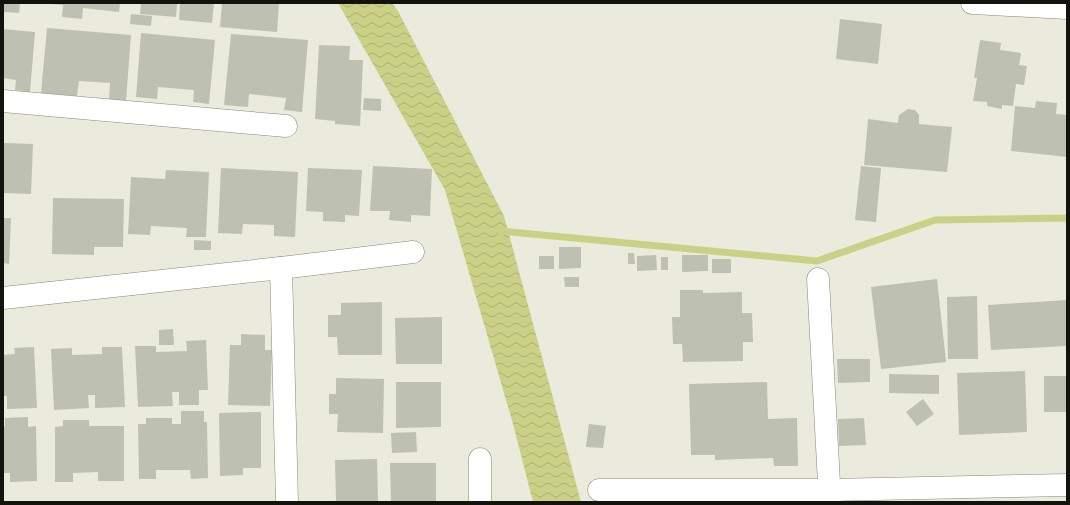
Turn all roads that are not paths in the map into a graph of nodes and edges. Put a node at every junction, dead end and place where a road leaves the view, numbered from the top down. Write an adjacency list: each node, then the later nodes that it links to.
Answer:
1 (972, 3): 2 (street)
2 (1067, 8)
3 (3, 102): 4 (street)
4 (286, 126)
5 (413, 252): 6 (street)
6 (281, 268): 8 (street); 13 (street)
7 (818, 279): 12 (street)
8 (3, 298)
9 (480, 459): 14 (street)
10 (1067, 485): 12 (street)
11 (599, 490): 12 (street)
12 (830, 496)
13 (286, 502)
14 (480, 502)

